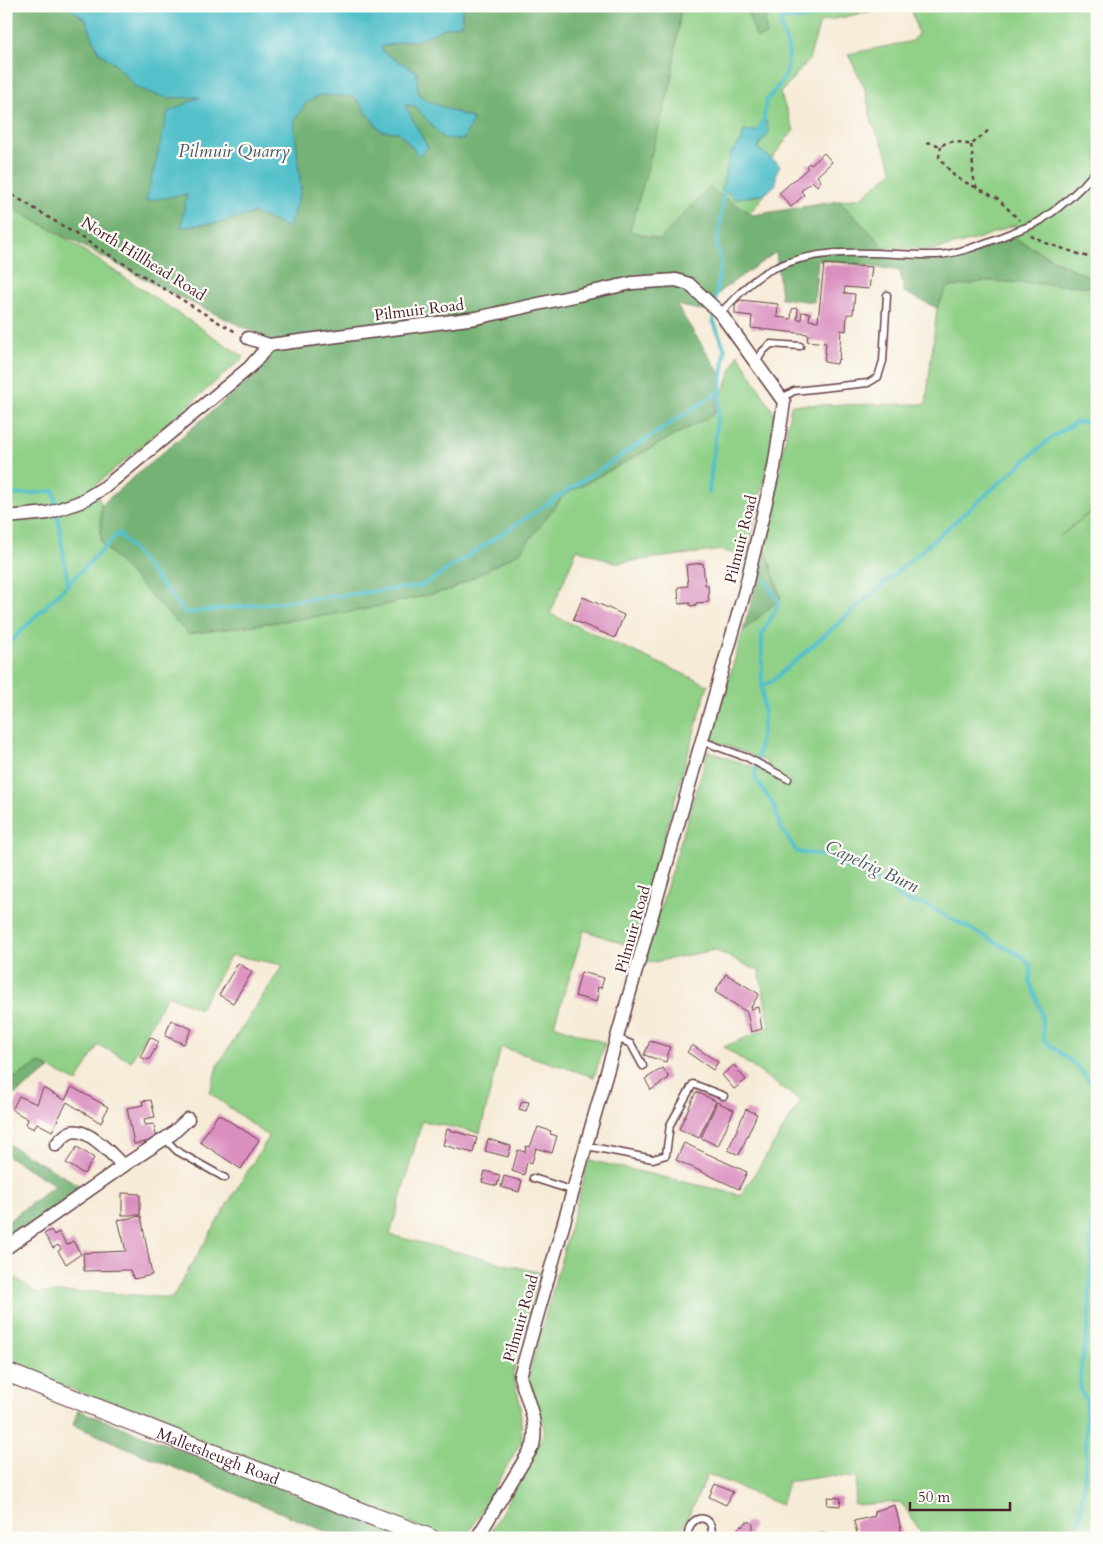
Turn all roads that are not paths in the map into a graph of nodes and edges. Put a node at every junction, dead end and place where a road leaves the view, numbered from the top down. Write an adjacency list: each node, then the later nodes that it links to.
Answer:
1 (1097, 170): 3 (lane)
2 (887, 295): 8 (lane)
3 (720, 313): 5 (street, Pilmuir Road); 7 (street, Pilmuir Road)
4 (248, 338): 5 (street)
5 (269, 345): 9 (street)
6 (800, 346): 7 (lane)
7 (756, 363): 8 (street, Pilmuir Road)
8 (782, 398): 10 (street, Pilmuir Road)
9 (6, 517)
10 (702, 741): 11 (lane); 12 (street, Pilmuir Road)
11 (788, 779)
12 (617, 1038): 13 (lane); 18 (street, Pilmuir Road)
13 (643, 1066)
14 (724, 1096): 18 (lane)
15 (188, 1118): 16 (street)
16 (165, 1139): 19 (street); 20 (lane)
17 (56, 1145): 19 (street)
18 (587, 1146): 22 (street, Pilmuir Road)
19 (123, 1166): 23 (street)
20 (225, 1178)
21 (533, 1178): 22 (lane)
22 (574, 1191): 26 (street, Pilmuir Road)
23 (6, 1248)
24 (6, 1372): 25 (street, Malletsheugh Road)
25 (430, 1538)
26 (478, 1538)
27 (688, 1538): 28 (lane)
28 (711, 1538)

